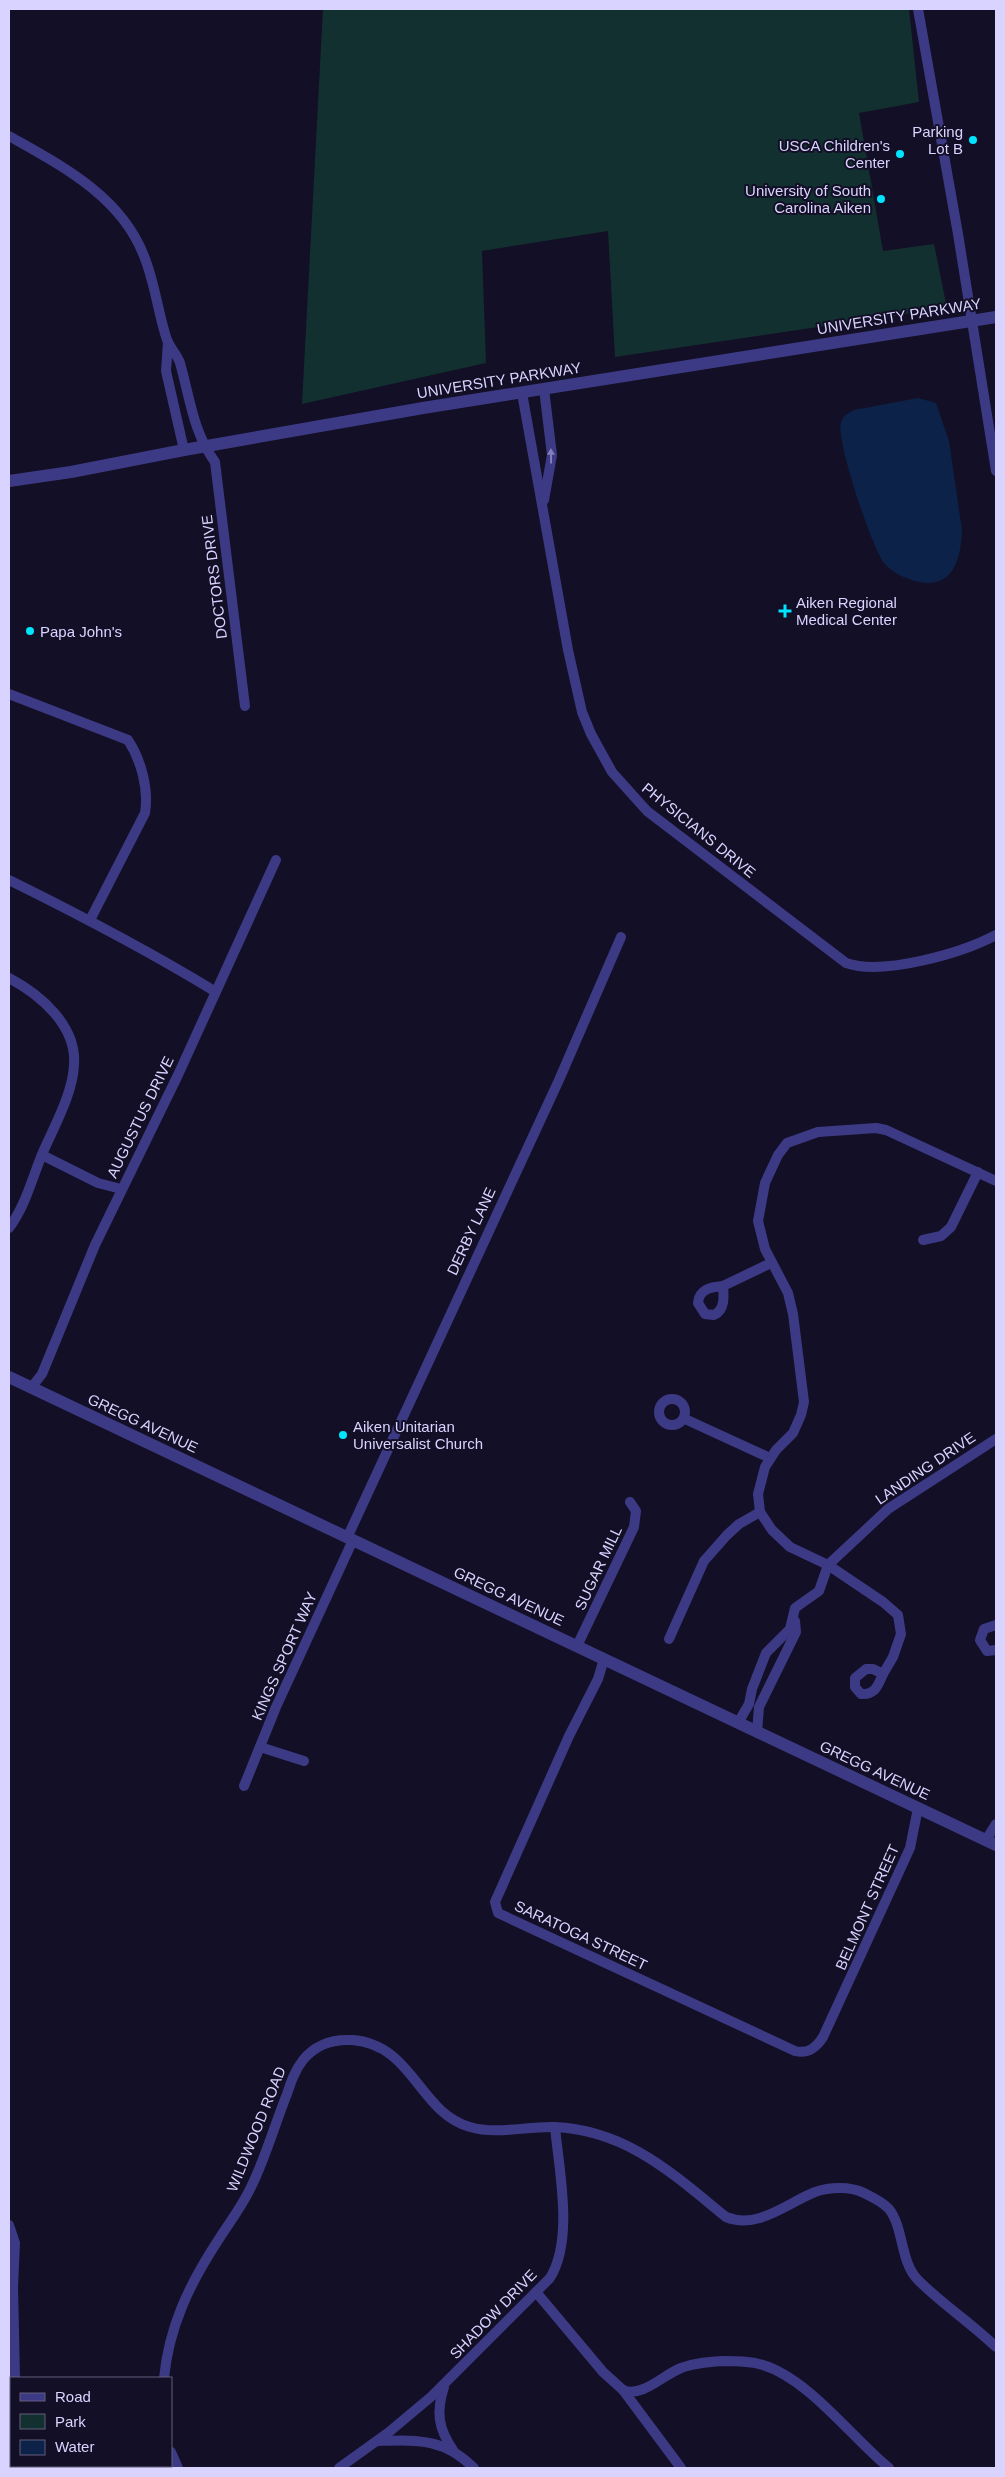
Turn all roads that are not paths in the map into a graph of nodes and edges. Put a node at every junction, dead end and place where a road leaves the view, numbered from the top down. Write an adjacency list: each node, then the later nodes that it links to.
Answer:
1 (918, 9): 4 (street)
2 (9, 136): 5 (street)
3 (996, 317): 4 (street, UNIVERSITY PARKWAY)
4 (971, 321): 6 (street, UNIVERSITY PARKWAY); 10 (street)
5 (168, 342): 8 (street, DOCTORS DRIVE); 9 (street)
6 (544, 389): 7 (street, UNIVERSITY PARKWAY); 12 (street, PHYSICIANS DRIVE, one-way to 6)
7 (522, 393): 8 (street, UNIVERSITY PARKWAY); 12 (street, PHYSICIANS DRIVE)
8 (204, 447): 9 (street, UNIVERSITY PARKWAY); 14 (street, DOCTORS DRIVE)
9 (184, 450): 11 (street, UNIVERSITY PARKWAY)
10 (996, 471)
11 (9, 481)
12 (542, 504): 18 (street, PHYSICIANS DRIVE)
13 (9, 694): 17 (street)
14 (245, 706)
15 (276, 860): 21 (street, AUGUSTUS DRIVE)
16 (9, 880): 17 (street)
17 (90, 920): 21 (street)
18 (996, 935)
19 (621, 937): 37 (street, DERBY LANE)
20 (9, 978): 22 (street)
21 (216, 992): 25 (street, AUGUSTUS DRIVE)
22 (42, 1155): 25 (street); 26 (street)
23 (978, 1172): 24 (street); 27 (street); 28 (street)
24 (996, 1181)
25 (121, 1189): 31 (street, AUGUSTUS DRIVE)
26 (9, 1228)
27 (923, 1240)
28 (771, 1263): 29 (street); 34 (street)
29 (723, 1286)
30 (9, 1377): 31 (street, GREGG AVENUE)
31 (31, 1388): 37 (street, GREGG AVENUE)
32 (685, 1418): 34 (street)
33 (996, 1439): 38 (street, LANDING DRIVE)
34 (770, 1458): 36 (street)
35 (630, 1502): 42 (street, SUGAR MILL)
36 (760, 1512): 38 (street); 41 (street)
37 (350, 1539): 42 (street, GREGG AVENUE); 48 (street, KINGS SPORT WAY)
38 (828, 1565): 39 (street, LANDING DRIVE); 45 (street)
39 (795, 1608): 46 (street); 47 (street)
40 (996, 1625): 43 (street)
41 (669, 1639)
42 (577, 1646): 44 (street, GREGG AVENUE)
43 (996, 1650)
44 (604, 1659): 46 (street, GREGG AVENUE); 54 (street, SARATOGA STREET)
45 (883, 1674)
46 (738, 1722): 47 (street, GREGG AVENUE)
47 (757, 1732): 51 (street, GREGG AVENUE)
48 (260, 1747): 49 (street); 50 (street, KINGS SPORT WAY)
49 (304, 1761)
50 (244, 1786)
51 (918, 1808): 53 (street, GREGG AVENUE); 54 (street, BELMONT STREET)
52 (996, 1824): 53 (street)
53 (991, 1843)
54 (834, 2015)
55 (555, 2127): 57 (street, SHADOW DRIVE); 58 (street, WILDWOOD ROAD); 60 (street, WILDWOOD ROAD)
56 (9, 2225): 59 (street)
57 (536, 2292): 61 (street, SHADOW DRIVE); 62 (street)
58 (996, 2347)
59 (15, 2377)
60 (164, 2377)
61 (444, 2386): 63 (street, SHADOW DRIVE); 64 (street)
62 (623, 2390): 71 (street); 72 (street)
63 (378, 2441): 64 (street); 69 (street, SHADOW DRIVE)
64 (453, 2450): 70 (street)
65 (10, 2451): 67 (street)
66 (172, 2454): 68 (street)
67 (9, 2464)
68 (178, 2468)
69 (339, 2468)
70 (474, 2468)
71 (681, 2468)
72 (889, 2468)

